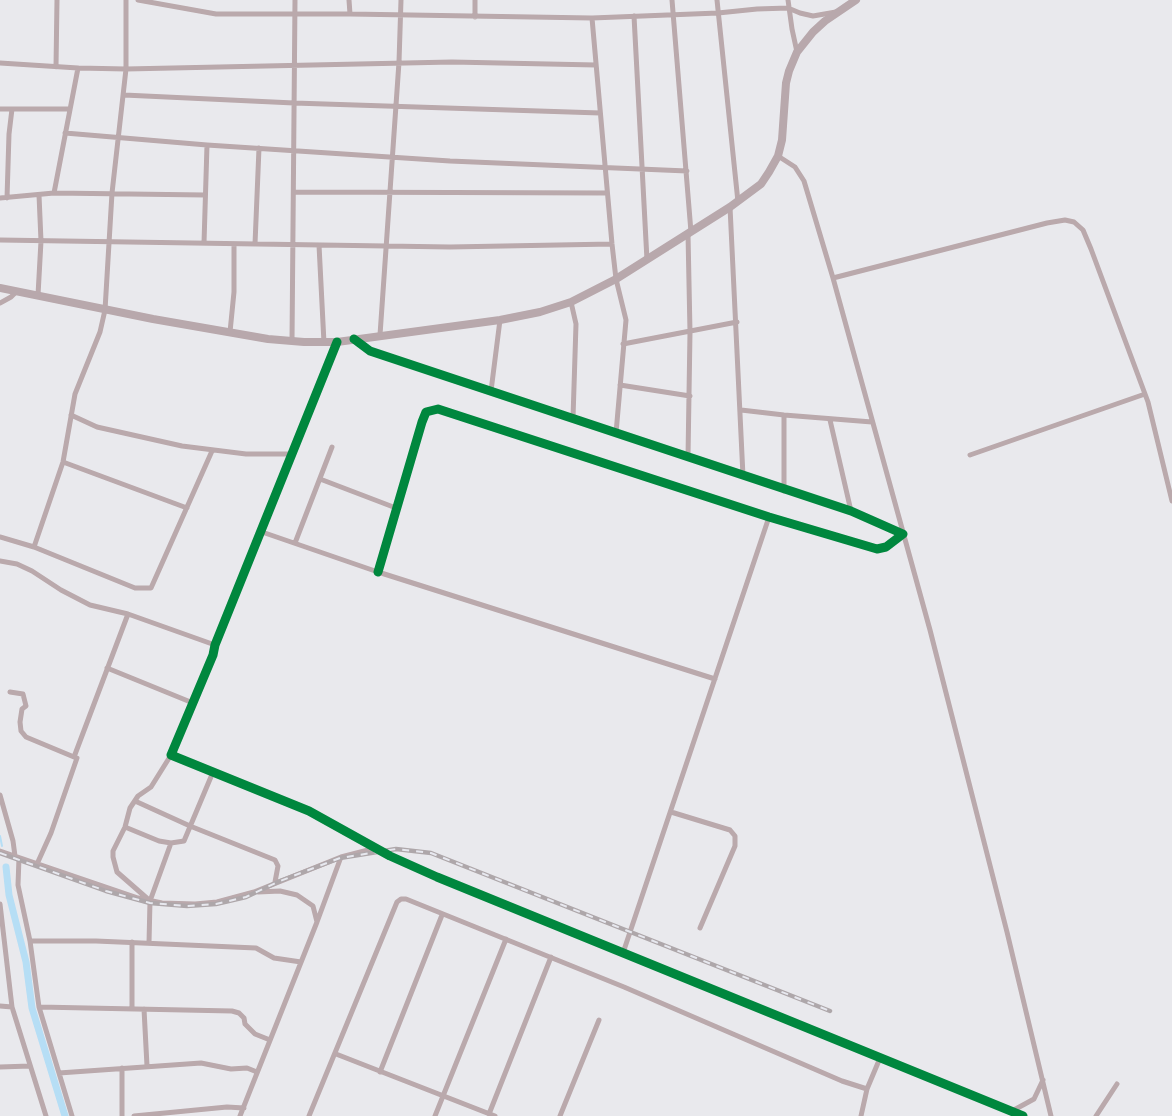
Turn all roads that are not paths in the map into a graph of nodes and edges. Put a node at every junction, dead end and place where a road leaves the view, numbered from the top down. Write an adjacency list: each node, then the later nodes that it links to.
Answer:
1 (57, 0): 27 (street)
2 (126, 0): 29 (street)
3 (138, 0): 15 (street)
4 (295, 0): 15 (street)
5 (349, 0): 16 (street)
6 (401, 0): 18 (street)
7 (475, 0): 20 (street)
8 (672, 0): 17 (street)
9 (717, 0): 14 (street)
10 (788, 0): 12 (street)
11 (856, 0): 13 (street)
12 (788, 8): 13 (street); 14 (street); 22 (street)
13 (838, 12): 22 (street)
14 (718, 13): 17 (street); 57 (street)
15 (296, 14): 16 (street); 25 (street)
16 (350, 14): 18 (street)
17 (673, 15): 19 (street); 48 (street)
18 (400, 16): 20 (street); 23 (street)
19 (634, 16): 21 (street); 47 (street)
20 (476, 17): 21 (street)
21 (592, 18): 26 (street)
22 (797, 52): 44 (street)
23 (399, 62): 25 (street); 26 (street); 32 (street)
24 (0, 63): 27 (street)
25 (295, 64): 29 (street); 31 (street)
26 (596, 65): 36 (street)
27 (56, 67): 28 (street)
28 (78, 68): 29 (street); 35 (street)
29 (126, 69): 30 (street)
30 (124, 95): 31 (street); 40 (street)
31 (294, 103): 32 (street); 43 (street)
32 (395, 106): 36 (street); 45 (street)
33 (0, 109): 34 (street)
34 (12, 109): 35 (street); 39 (street)
35 (70, 109): 37 (street)
36 (600, 113): 46 (street)
37 (66, 133): 40 (street); 52 (street)
38 (0, 134): 39 (street)
39 (9, 134): 56 (street)
40 (119, 137): 41 (street); 53 (street)
41 (207, 145): 42 (street); 55 (street)
42 (259, 148): 43 (street); 64 (street)
43 (294, 151): 45 (street); 50 (street)
44 (778, 156): 57 (street); 70 (street)
45 (393, 157): 46 (street); 49 (street)
46 (605, 168): 47 (street); 51 (street)
47 (642, 169): 48 (street); 69 (street)
48 (687, 171): 58 (street)
49 (390, 191): 50 (street); 51 (street); 68 (street)
50 (294, 192): 65 (street)
51 (607, 193): 66 (street)
52 (54, 194): 53 (street); 54 (street)
53 (112, 194): 55 (street); 61 (street)
54 (39, 195): 56 (street); 60 (street)
55 (205, 195): 62 (street)
56 (3, 198)
57 (734, 205): 58 (street); 79 (street)
58 (690, 233): 69 (street); 80 (street)
59 (0, 240): 60 (street)
60 (41, 242): 61 (street); 74 (street)
61 (109, 243): 62 (street); 77 (street)
62 (204, 243): 63 (street)
63 (234, 244): 64 (street); 81 (street)
64 (255, 244): 65 (street)
65 (293, 244): 67 (street); 84 (street)
66 (612, 244): 68 (street); 71 (street)
67 (318, 245): 68 (street); 86 (street)
68 (387, 245): 82 (street)
69 (647, 260): 71 (street)
70 (833, 278): 90 (street); 97 (street)
71 (616, 279): 75 (street); 87 (street)
72 (0, 288): 73 (street)
73 (17, 291): 74 (street); 76 (street)
74 (38, 295): 77 (street)
75 (571, 302): 78 (street); 95 (street)
76 (0, 303)
77 (105, 310): 81 (street); 93 (street)
78 (500, 320): 82 (street); 89 (street)
79 (737, 322): 80 (street); 92 (street)
80 (690, 332): 87 (street); 91 (street)
81 (230, 333): 84 (street)
82 (380, 335): 83 (street)
83 (354, 339): 85 (street); 89 (street)
84 (292, 341): 86 (street)
85 (337, 342): 86 (street); 101 (street)
86 (324, 343)
87 (623, 344): 88 (street)
88 (620, 384): 91 (street); 98 (street)
89 (491, 391): 95 (street)
90 (1145, 394): 102 (street); 108 (street)
91 (690, 396): 103 (street)
92 (741, 410): 94 (street); 105 (street)
93 (71, 415): 100 (street); 104 (street)
94 (784, 415): 96 (street); 107 (street)
95 (573, 418): 98 (street)
96 (830, 420): 97 (street); 111 (street)
97 (872, 422): 114 (street)
98 (616, 433): 103 (street)
99 (332, 447): 106 (street)
100 (212, 451): 101 (street); 109 (street)
101 (292, 454): 113 (street)
102 (970, 455)
103 (688, 457): 105 (street)
104 (63, 462): 109 (street); 117 (street)
105 (743, 476): 107 (street)
106 (320, 479): 110 (street); 116 (street)
107 (784, 491): 111 (street)
108 (1172, 501)
109 (187, 508): 117 (street)
110 (396, 508): 112 (street); 119 (street)
111 (851, 512): 114 (street)
112 (769, 517): 114 (street); 123 (street)
113 (262, 532): 116 (street); 121 (street)
114 (903, 534): 171 (street)
115 (0, 537): 117 (street)
116 (295, 543): 119 (street)
117 (34, 547)
118 (0, 561): 120 (street)
119 (378, 572): 123 (street)
120 (128, 614): 121 (street); 122 (street)
121 (215, 645): 125 (street)
122 (106, 668): 125 (street); 127 (street)
123 (715, 679): 131 (street)
124 (10, 692): 127 (street)
125 (193, 703): 126 (street)
126 (171, 755): 128 (street); 130 (street)
127 (74, 757): 139 (street)
128 (213, 772): 132 (street); 135 (street)
129 (0, 795): 137 (street)
130 (135, 801): 132 (street); 133 (street)
131 (671, 812): 146 (street); 152 (street)
132 (190, 826): 134 (street); 140 (street)
133 (126, 827): 134 (street); 142 (street)
134 (171, 843): 142 (street)
135 (376, 848): 138 (street); 152 (street)
136 (0, 851): 137 (street)
137 (17, 857): 139 (street); 149 (street)
138 (341, 857): 140 (street); 145 (street)
139 (37, 864): 142 (street)
140 (276, 882): 141 (street)
141 (254, 892): 142 (street); 145 (street)
142 (150, 901): 151 (street)
143 (0, 904): 147 (street)
144 (442, 915): 148 (street); 162 (street); 169 (street)
145 (317, 922): 154 (street)
146 (700, 928)
147 (2, 936): 156 (street)
148 (507, 939): 153 (street); 174 (street)
149 (30, 941): 150 (street); 157 (street)
150 (132, 942): 151 (street); 158 (street)
151 (148, 943): 154 (street)
152 (623, 953): 163 (street)
153 (551, 957): 173 (street); 177 (street)
154 (301, 962): 161 (street)
155 (0, 1006): 156 (street)
156 (12, 1007): 164 (street)
157 (39, 1007): 158 (street); 170 (street)
158 (132, 1008): 159 (street)
159 (144, 1008): 161 (street); 165 (street)
160 (599, 1020): 185 (street)
161 (270, 1040): 168 (street)
162 (336, 1054): 169 (street); 183 (street)
163 (880, 1058): 173 (street); 176 (street)
164 (30, 1066): 166 (street); 178 (street)
165 (147, 1066): 167 (street); 168 (street)
166 (0, 1067)
167 (122, 1068): 170 (street); 180 (street)
168 (257, 1071): 175 (street)
169 (380, 1071): 174 (street)
170 (59, 1073): 179 (street)
171 (1043, 1078): 176 (street); 188 (street)
172 (1117, 1084): 189 (street)
173 (867, 1089): 186 (street)
174 (444, 1095): 177 (street); 184 (street)
175 (244, 1108): 181 (street); 182 (street)
176 (1011, 1111): 187 (street)
177 (492, 1115)
178 (46, 1116)
179 (72, 1116)
180 (122, 1116)
181 (134, 1116)
182 (240, 1116)
183 (309, 1116)
184 (435, 1116)
185 (560, 1116)
186 (861, 1116)
187 (1023, 1116)
188 (1051, 1116)
189 (1096, 1116)

